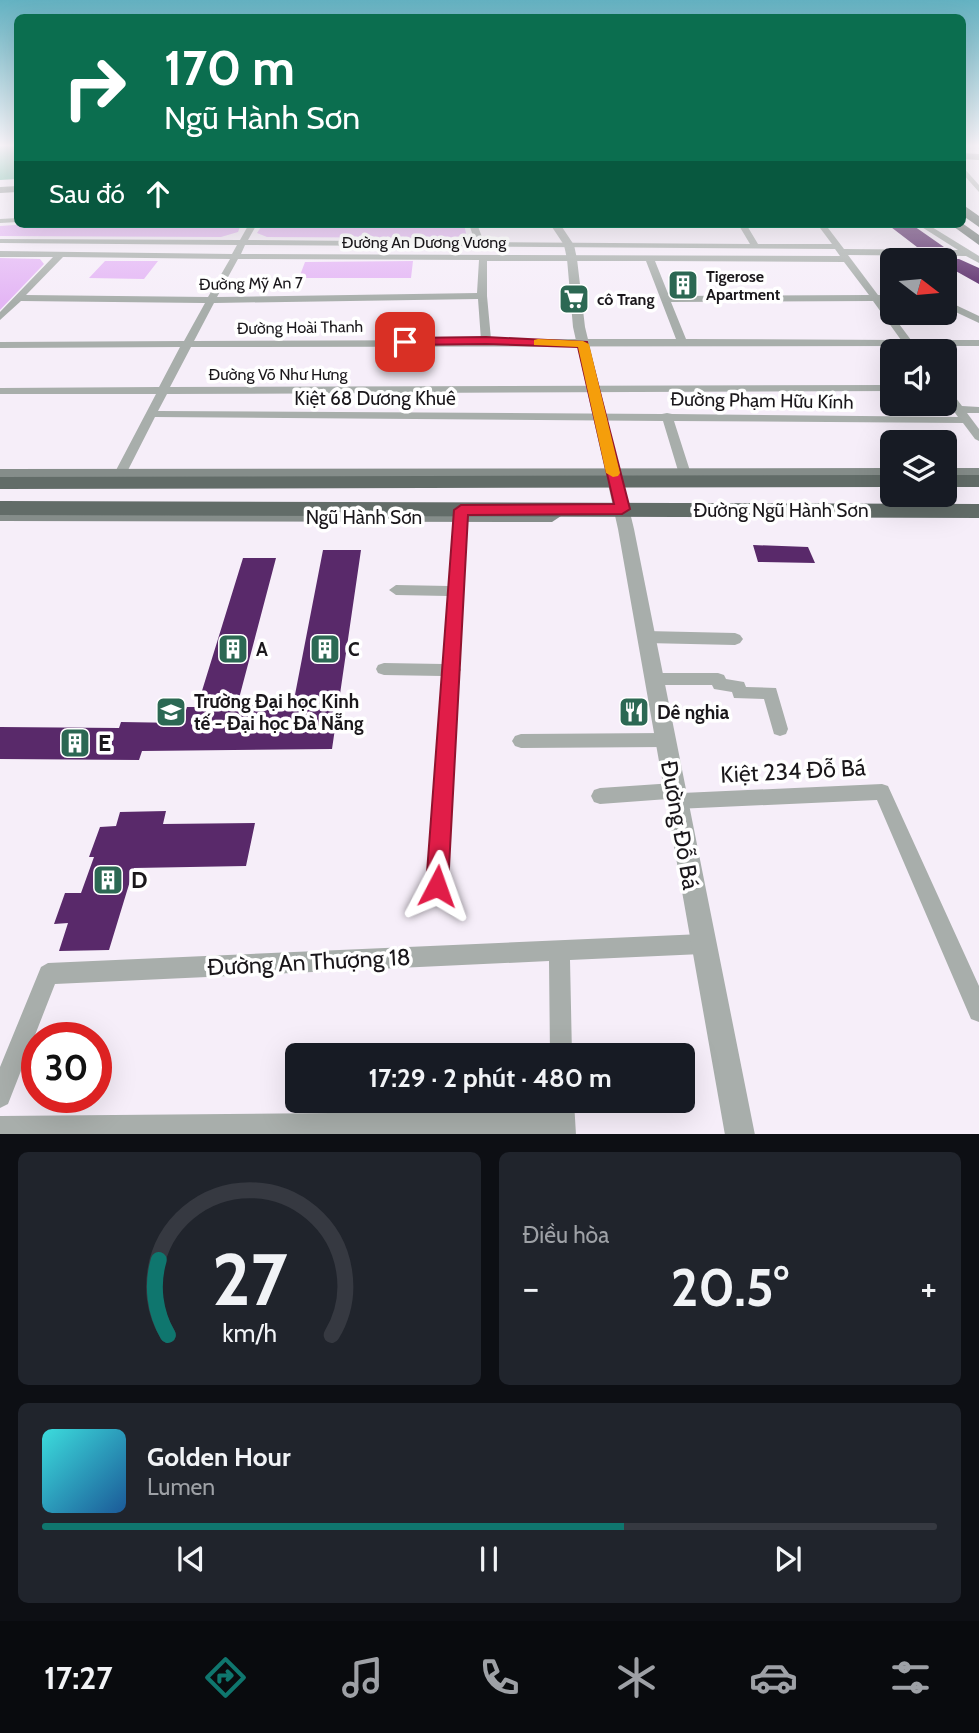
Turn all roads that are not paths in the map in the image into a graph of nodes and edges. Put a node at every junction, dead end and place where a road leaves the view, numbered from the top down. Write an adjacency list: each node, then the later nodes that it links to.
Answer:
1 (251, 228): 10 (street)
2 (474, 228): 11 (street)
3 (557, 228): 13 (street)
4 (744, 228): 12 (street)
5 (824, 228): 14 (street)
6 (927, 228): 15 (street)
7 (961, 228): 9 (main road)
8 (0, 241): 10 (street, Đường An Dương Vương)
9 (979, 241)
10 (245, 242): 11 (street, Đường An Dương Vương); 18 (street)
11 (480, 243): 13 (street, Đường An Dương Vương)
12 (755, 246): 13 (street, Đường An Dương Vương); 14 (street, Đường An Dương Vương)
13 (571, 252): 19 (street, Đường An Dương Vương); 20 (street, Đường An Dương Vương); 38 (street, Đường Đỗ Bá)
14 (842, 253): 15 (street); 20 (street, Đường An Dương Vương); 24 (street)
15 (968, 253): 21 (street)
16 (0, 254): 17 (street, Đường An Dương Vương)
17 (60, 254): 18 (street, Đường An Dương Vương); 23 (street)
18 (236, 256): 19 (street, Đường An Dương Vương); 27 (street)
19 (482, 256): 22 (street)
20 (650, 260): 26 (street)
21 (979, 260)
22 (482, 296): 27 (street, Đường Mỹ An 7); 32 (street)
23 (19, 298): 27 (street, Đường Mỹ An 7); 29 (street)
24 (875, 298): 25 (street); 26 (street); 31 (street)
25 (880, 298)
26 (666, 299): 33 (street)
27 (212, 300): 37 (street)
28 (957, 309): 30 (street)
29 (0, 317)
30 (979, 320)
31 (906, 339)
32 (486, 341): 37 (street, Đường Hoài Thanh); 38 (street, Đường Hoài Thanh)
33 (682, 342): 34 (street, Đường Hoài Thanh); 38 (street, Đường Hoài Thanh)
34 (880, 342)
35 (957, 342): 36 (street, Đường Hoài Thanh)
36 (979, 342)
37 (187, 344): 39 (street, Đường Hoài Thanh); 42 (street)
38 (583, 344): 40 (street, Đường Đỗ Bá)
39 (0, 345)
40 (592, 388): 41 (street, Đường Võ Như Hưng); 42 (street, Đường Võ Như Hưng); 47 (street, Đường Đỗ Bá)
41 (880, 388)
42 (164, 390): 43 (street, Đường Võ Như Hưng); 46 (street)
43 (0, 391)
44 (958, 409): 45 (street); 49 (street)
45 (979, 410)
46 (152, 414): 47 (street, Kiệt 68 Dương Khuê); 56 (street)
47 (599, 416): 48 (street, Đường Phạm Hữu Kính); 57 (street, Đường Đỗ Bá)
48 (667, 416): 49 (street, Đường Phạm Hữu Kính); 55 (street)
49 (966, 421): 50 (street)
50 (979, 437)
51 (880, 473): 55 (main road, Ngũ Hành Sơn)
52 (957, 473): 53 (main road)
53 (979, 473)
54 (0, 474): 56 (main road, Ngũ Hành Sơn)
55 (685, 474): 57 (main road, Ngũ Hành Sơn)
56 (118, 478): 57 (highway, Ngũ Hành Sơn); 61 (highway, Ngũ Hành Sơn)
57 (614, 478): 58 (highway, Ngũ Hành Sơn); 66 (street, Đường Đỗ Bá)
58 (880, 481)
59 (957, 481): 60 (highway)
60 (979, 481)
61 (0, 483)
62 (0, 508): 65 (highway, Ngũ Hành Sơn)
63 (583, 509): 66 (highway, Đường Ngũ Hành Sơn); 67 (highway, Ngũ Hành Sơn)
64 (979, 511): 66 (highway, Đường Ngũ Hành Sơn)
65 (99, 512): 67 (highway, Ngũ Hành Sơn); 68 (main road, Ngũ Hành Sơn)
66 (623, 512): 67 (main road, Ngũ Hành Sơn); 69 (main road, Ngũ Hành Sơn); 72 (street, Đường Đỗ Bá)
67 (461, 514): 71 (street)
68 (0, 515)
69 (979, 518)
70 (396, 590): 71 (street)
71 (457, 591): 75 (street)
72 (646, 637): 73 (street); 76 (street, Đường Đỗ Bá)
73 (735, 639)
74 (384, 669): 75 (street)
75 (453, 670): 82 (street)
76 (653, 679): 77 (street); 78 (street, Đường Đỗ Bá)
77 (780, 729)
78 (664, 740): 79 (street); 81 (street, Đường Đỗ Bá)
79 (521, 741)
80 (600, 796): 81 (street)
81 (675, 796): 83 (street, Đường Đỗ Bá); 85 (street, Kiệt 234 Đỗ Bá)
82 (437, 886)
83 (702, 944): 84 (street, Đường An Thượng 18); 90 (street, Đường Đỗ Bá)
84 (559, 950): 86 (street); 87 (street, Đường An Thượng 18)
85 (979, 1011)
86 (562, 1043)
87 (0, 1096)
88 (563, 1119): 89 (street)
89 (0, 1128)
90 (740, 1134)

